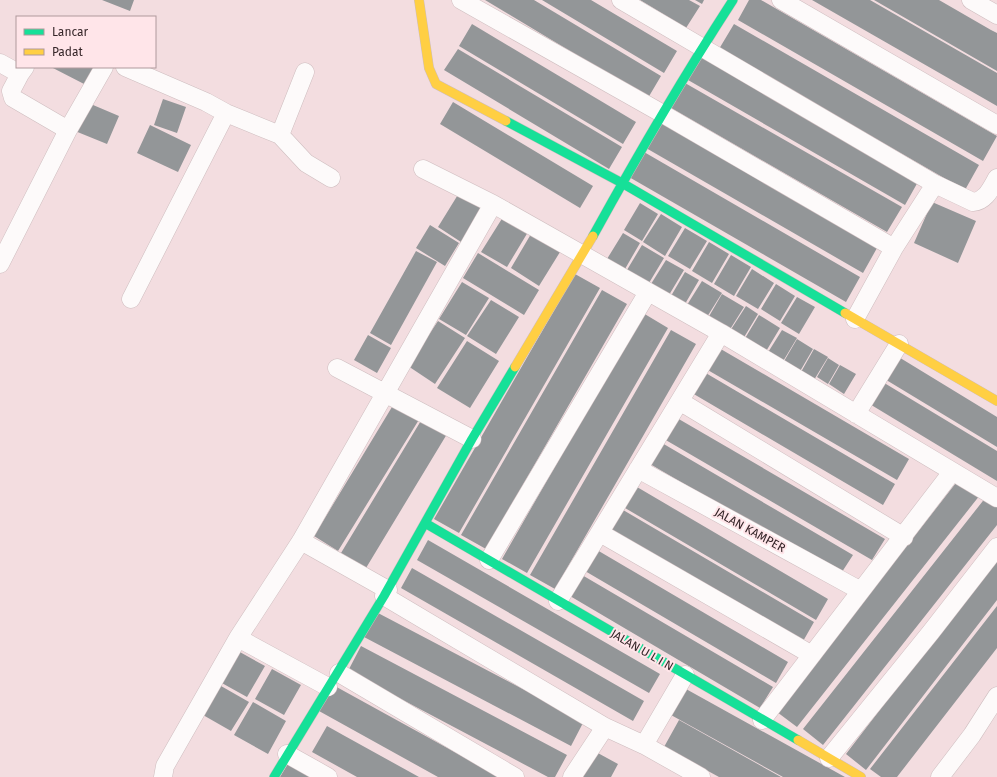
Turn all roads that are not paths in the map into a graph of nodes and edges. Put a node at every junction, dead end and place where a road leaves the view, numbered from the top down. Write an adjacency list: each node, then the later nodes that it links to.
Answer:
1 (419, 0): 22 (street)
2 (621, 0): 8 (street)
3 (733, 0): 8 (street)
4 (781, 0): 16 (street)
5 (971, 0): 7 (street)
6 (470, 2): 15 (street)
7 (997, 15)
8 (702, 48): 15 (street); 23 (street)
9 (0, 63): 12 (street)
10 (103, 68): 17 (street)
11 (127, 68): 14 (street)
12 (22, 71): 17 (street)
13 (305, 72): 18 (street)
14 (226, 113): 18 (street); 29 (street)
15 (663, 114): 22 (street); 25 (street)
16 (997, 126)
17 (68, 130): 27 (street)
18 (280, 135): 20 (street)
19 (423, 169): 24 (street)
20 (332, 178)
21 (997, 178): 23 (street)
22 (622, 184): 26 (street); 30 (street)
23 (935, 184): 25 (street)
24 (493, 204): 26 (street); 34 (street)
25 (894, 248): 30 (street)
26 (583, 254): 28 (street); 38 (street)
27 (0, 264)
28 (648, 292): 31 (street); 47 (street)
29 (131, 298)
30 (855, 320): 32 (street)
31 (721, 333): 36 (street); 37 (street)
32 (899, 344): 35 (street); 37 (street)
33 (337, 368): 34 (street)
34 (386, 393): 38 (street); 45 (street)
35 (997, 401)
36 (681, 402): 39 (street); 44 (street)
37 (856, 414): 40 (street)
38 (472, 439): 42 (street)
39 (638, 469): 43 (street); 48 (street, JALAN KAMPER)
40 (952, 472): 41 (street); 44 (street)
41 (997, 498)
42 (425, 523): 47 (street, JALAN U L I N); 49 (street)
43 (600, 533): 50 (street); 52 (street)
44 (904, 537): 48 (street)
45 (300, 541): 49 (street); 51 (street)
46 (997, 547): 60 (street)
47 (489, 560): 50 (street, JALAN U L I N)
48 (861, 591): 52 (street)
49 (386, 593): 54 (street); 57 (street)
50 (558, 601): 53 (street, JALAN U L I N)
51 (238, 638): 54 (street); 62 (street)
52 (812, 655): 56 (street)
53 (685, 674): 56 (street, JALAN U L I N); 58 (street)
54 (334, 680): 59 (street); 65 (street)
55 (997, 696): 69 (street)
56 (762, 720): 60 (street, JALAN U L I N)
57 (605, 727): 58 (street); 66 (street)
58 (644, 745): 61 (street)
59 (287, 754): 63 (street); 64 (street)
60 (829, 758): 68 (street, JALAN U L I N)
61 (678, 771): 67 (street)
62 (163, 777)
63 (274, 777)
64 (328, 777)
65 (515, 777)
66 (572, 777)
67 (701, 777)
68 (861, 777)
69 (940, 777)

